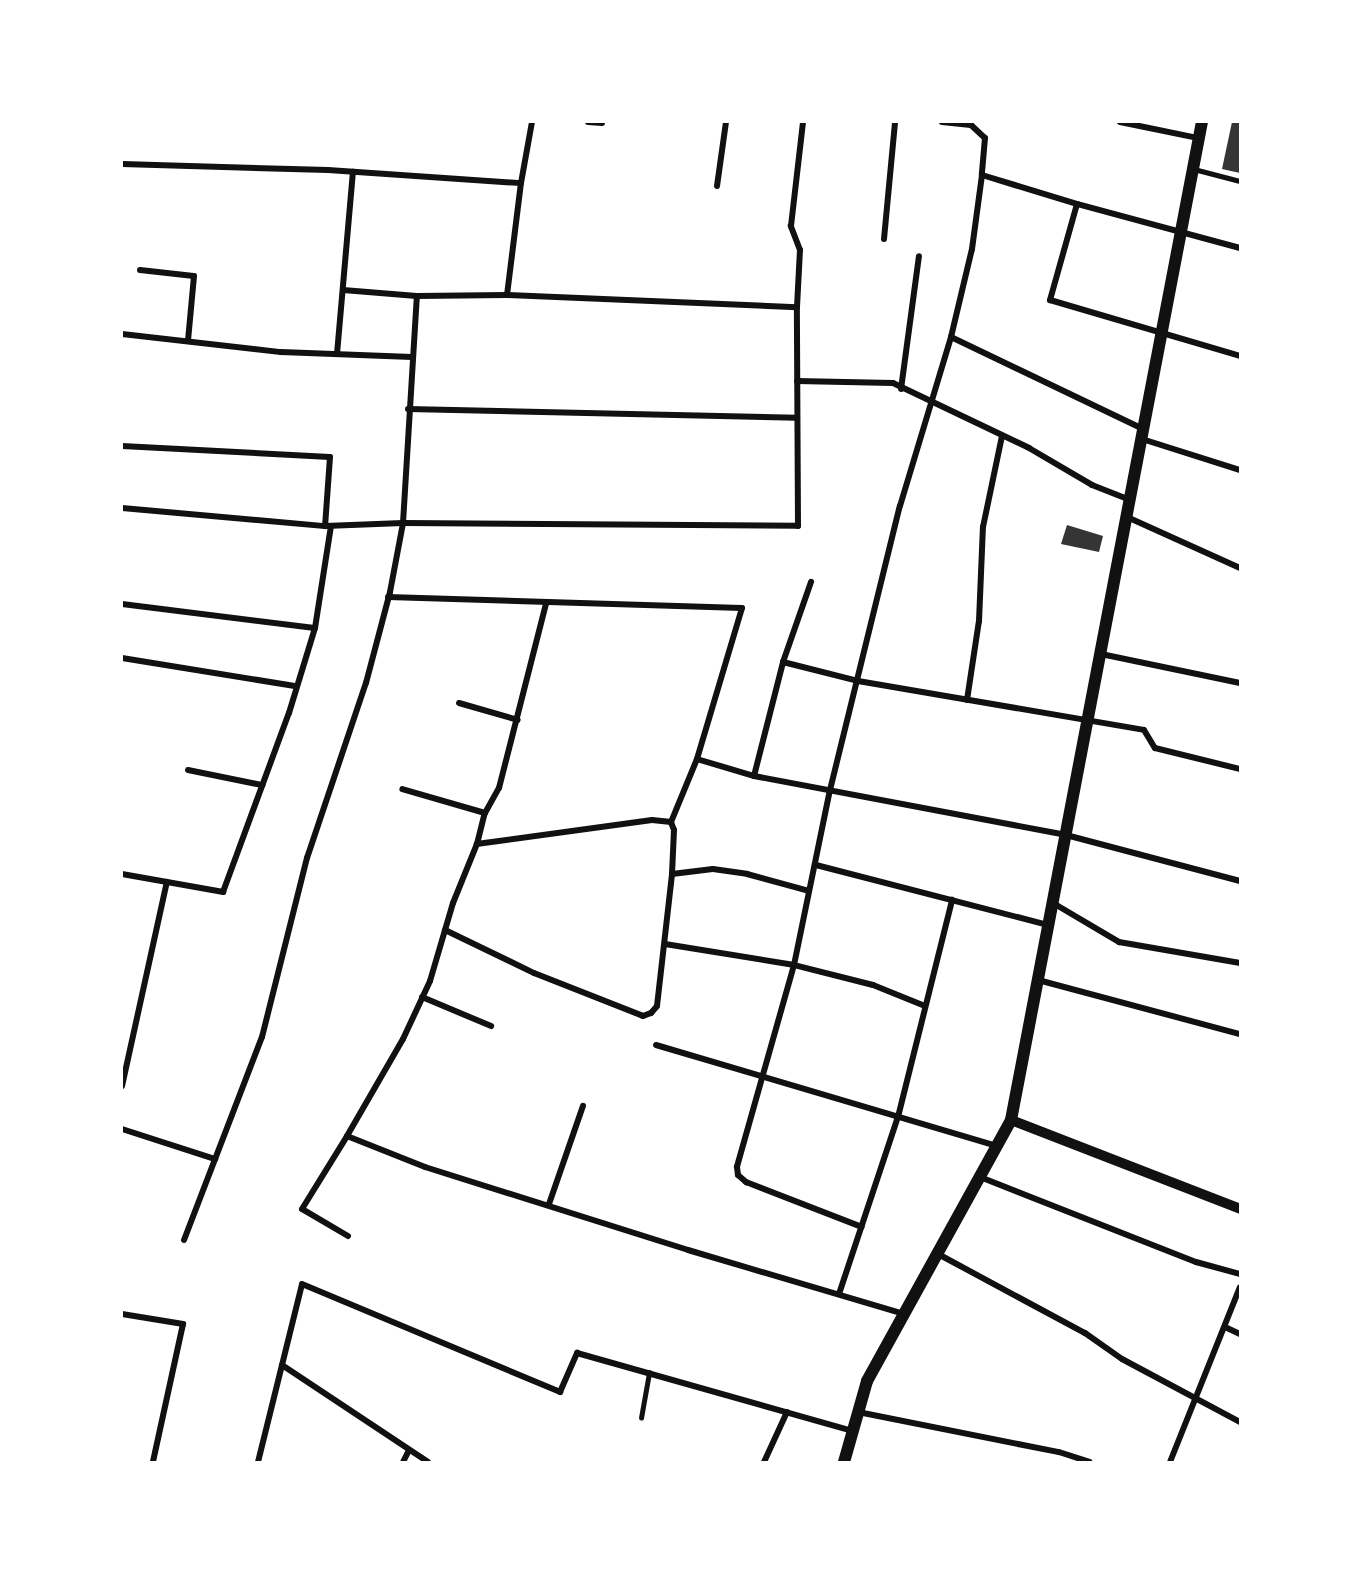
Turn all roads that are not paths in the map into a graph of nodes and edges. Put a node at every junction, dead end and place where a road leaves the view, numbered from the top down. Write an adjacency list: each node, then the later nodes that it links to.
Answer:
1 (532, 122): 17 (street)
2 (588, 122): 9 (street)
3 (726, 122): 18 (street)
4 (803, 122): 28 (street)
5 (895, 122): 21 (street)
6 (942, 122): 10 (street)
7 (1120, 122): 11 (street)
8 (1202, 122): 11 (main road)
9 (602, 123)
10 (971, 123): 15 (street)
11 (1198, 138): 13 (main road)
12 (122, 164): 14 (street)
13 (1193, 169): 16 (lane); 20 (main road)
14 (353, 172): 17 (street); 25 (street)
15 (982, 175): 19 (street); 31 (street)
16 (1240, 181)
17 (521, 183): 26 (street)
18 (717, 186)
19 (1077, 204): 20 (street); 30 (street)
20 (1182, 233): 22 (street); 30 (main road)
21 (884, 239)
22 (1240, 248)
23 (919, 256): 37 (street)
24 (140, 270): 32 (street)
25 (342, 290): 27 (street); 33 (street)
26 (507, 295): 27 (street); 28 (street)
27 (417, 296): 35 (street)
28 (797, 307): 36 (street)
29 (122, 334): 32 (street)
30 (1162, 335): 34 (street); 41 (main road)
31 (951, 337): 38 (street); 41 (street)
32 (189, 341): 33 (street)
33 (337, 354): 35 (street)
34 (1240, 356)
35 (412, 357): 39 (street)
36 (797, 381): 37 (street); 40 (street)
37 (901, 389): 38 (street)
38 (933, 402): 42 (street); 59 (street)
39 (408, 409): 40 (street); 48 (street)
40 (797, 418): 48 (street)
41 (1143, 434): 44 (street); 45 (main road)
42 (1002, 436): 45 (street); 62 (street)
43 (122, 446): 49 (street)
44 (1240, 470)
45 (1131, 500): 47 (main road)
46 (122, 508): 49 (street)
47 (1127, 517): 50 (street); 56 (main road)
48 (403, 523): 49 (street); 52 (street)
49 (328, 526): 55 (street)
50 (1240, 568)
51 (811, 582): 58 (street)
52 (388, 597): 54 (street); 104 (street)
53 (122, 604): 55 (street)
54 (546, 604): 64 (street); 66 (street)
55 (315, 628): 61 (street)
56 (1101, 654): 60 (street); 65 (main road)
57 (122, 658): 61 (street)
58 (783, 662): 59 (street); 69 (street)
59 (858, 681): 62 (street); 72 (street)
60 (1240, 683)
61 (295, 686): 70 (street)
62 (967, 700): 65 (street)
63 (459, 703): 64 (street)
64 (518, 720): 73 (street)
65 (1088, 720): 67 (street); 75 (main road)
66 (697, 759): 69 (street); 74 (street)
67 (1240, 769)
68 (188, 770): 70 (street)
69 (754, 776): 72 (street)
70 (262, 785): 81 (street)
71 (402, 789): 73 (street)
72 (830, 790): 75 (street); 77 (street)
73 (485, 813): 76 (street)
74 (671, 822): 76 (street); 79 (street)
75 (1066, 835): 80 (street); 84 (main road)
76 (477, 844): 86 (street)
77 (816, 865): 82 (street); 83 (street)
78 (122, 874): 81 (street)
79 (672, 874): 82 (street); 87 (street)
80 (1240, 881)
81 (166, 882): 97 (street)
82 (809, 891): 89 (street)
83 (952, 900): 85 (street); 92 (street)
84 (1053, 903): 85 (main road); 88 (street)
85 (1048, 925): 90 (main road)
86 (445, 930): 87 (street); 91 (street)
87 (665, 944): 89 (street)
88 (1240, 963)
89 (794, 965): 92 (street); 96 (street)
90 (1038, 979): 94 (street); 100 (main road)
91 (422, 997): 93 (street); 102 (street)
92 (925, 1006): 99 (street)
93 (491, 1026)
94 (1240, 1034)
95 (656, 1045): 96 (street)
96 (764, 1077): 99 (street); 108 (street)
97 (122, 1086)
98 (583, 1106): 106 (street)
99 (898, 1117): 103 (street); 108 (street)
100 (1011, 1120): 103 (main road); 107 (street)
101 (122, 1129): 104 (street)
102 (347, 1136): 106 (street); 109 (street)
103 (997, 1146): 105 (main road)
104 (215, 1159): 110 (street)
105 (980, 1176): 111 (main road); 112 (street)
106 (549, 1204): 114 (street)
107 (1240, 1209)
108 (862, 1227): 114 (street)
109 (348, 1236)
110 (184, 1240)
111 (937, 1254): 116 (main road); 121 (street)
112 (1240, 1274)
113 (1240, 1287): 117 (street)
114 (839, 1294): 116 (street)
115 (122, 1314): 128 (street)
116 (904, 1314): 123 (main road)
117 (1225, 1327): 118 (street); 121 (street)
118 (1240, 1334)
119 (282, 1365): 120 (street); 127 (street); 129 (street)
120 (649, 1374): 122 (street); 124 (lane)
121 (1196, 1398): 125 (street); 135 (street)
122 (787, 1412): 126 (street); 132 (street)
123 (858, 1412): 126 (main road); 134 (street)
124 (641, 1419)
125 (1240, 1422)
126 (853, 1431): 133 (main road)
127 (409, 1450): 130 (street); 131 (street)
128 (153, 1462)
129 (258, 1462)
130 (403, 1462)
131 (428, 1462)
132 (764, 1462)
133 (844, 1462)
134 (1089, 1462)
135 (1170, 1462)

